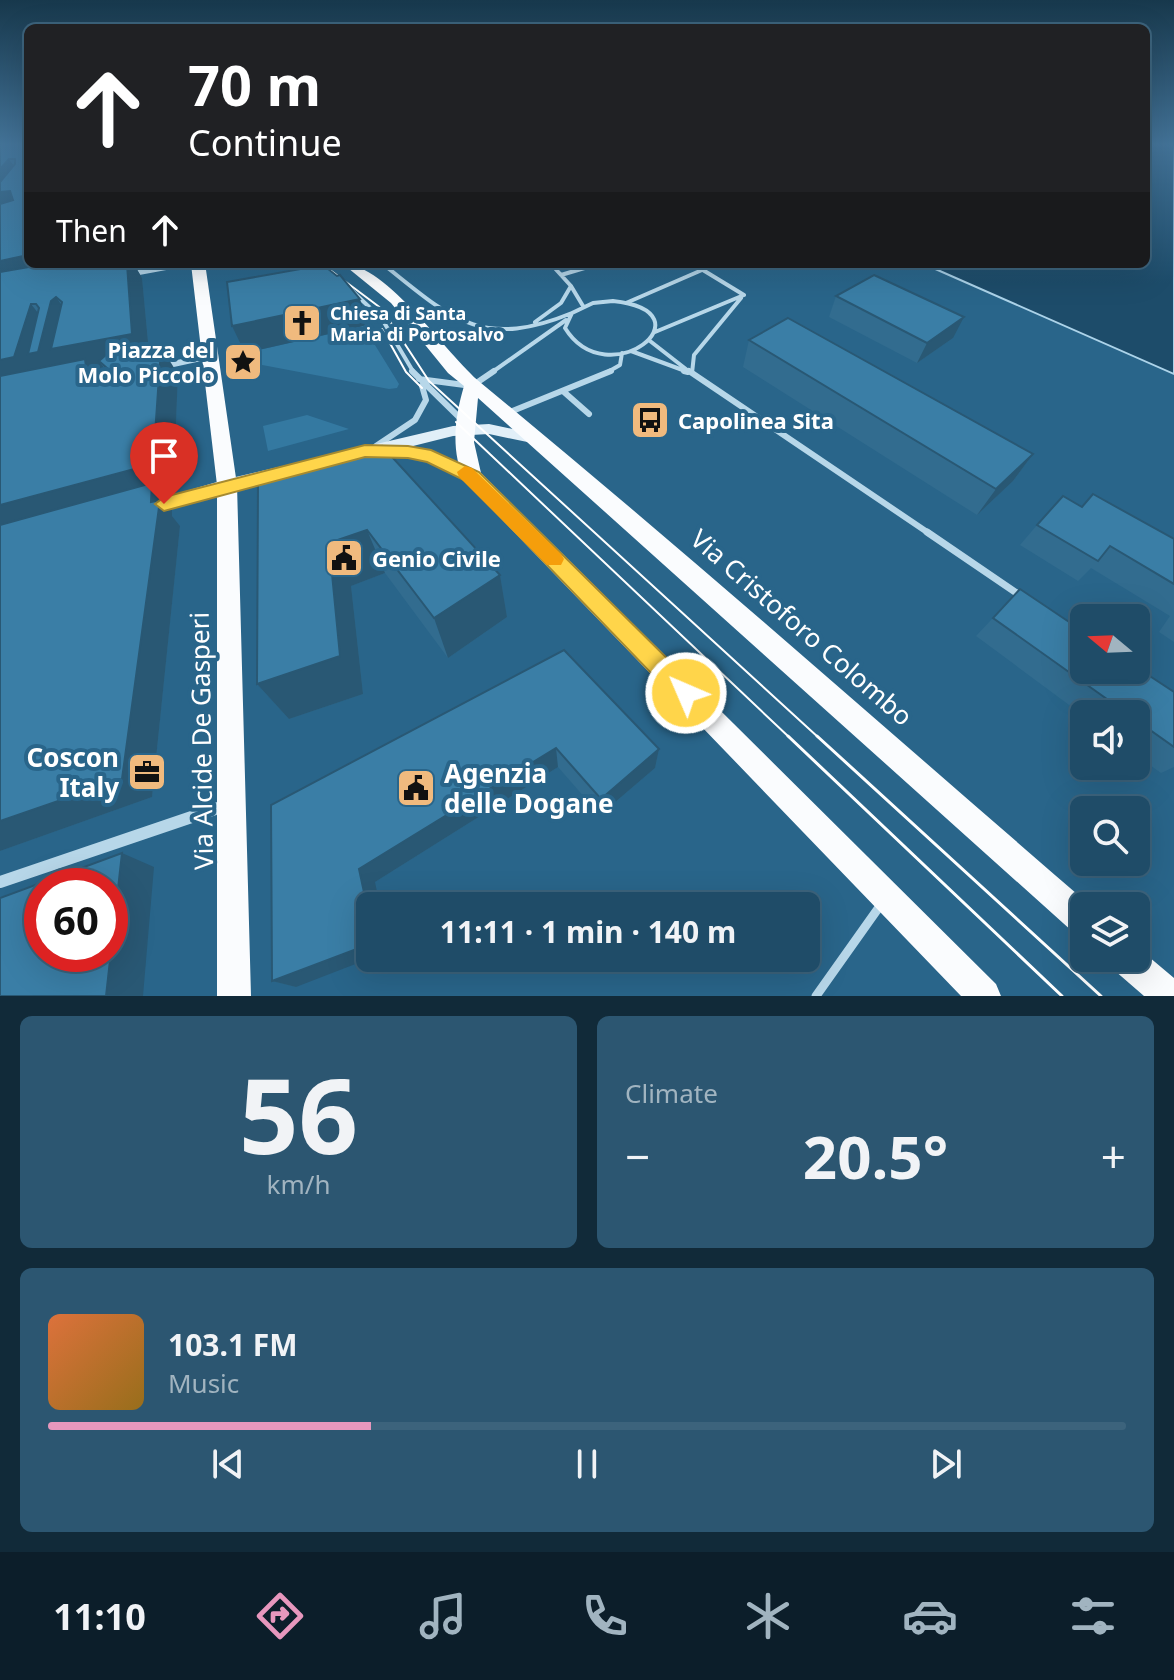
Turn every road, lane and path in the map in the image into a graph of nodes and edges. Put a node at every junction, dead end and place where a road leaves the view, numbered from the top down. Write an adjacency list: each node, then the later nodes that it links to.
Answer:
1 (174, 268): 10 (street)
2 (194, 268): 23 (main road, Via Alcide De Gasperi)
3 (355, 268): 27 (main road, Via Cristoforo Colombo)
4 (389, 268): 18 (lane)
5 (555, 268): 9 (lane)
6 (585, 268): 9 (lane)
7 (699, 268): 8 (lane)
8 (702, 270): 13 (lane); 14 (lane)
9 (561, 275): 12 (lane)
10 (117, 277)
11 (344, 285): 26 (lane)
12 (571, 286): 15 (lane); 18 (lane)
13 (744, 295): 19 (lane); 25 (lane)
14 (626, 303): 15 (lane); 19 (lane)
15 (583, 306): 16 (lane)
16 (572, 312): 17 (lane); 18 (lane)
17 (567, 320): 22 (lane); 27 (lane)
18 (525, 328)
19 (655, 332): 20 (lane)
20 (650, 341): 21 (lane); 25 (lane)
21 (631, 351): 22 (lane); 25 (lane)
22 (622, 353): 28 (lane)
23 (210, 356): 24 (street); 35 (main road, Via Alcide De Gasperi)
24 (148, 370)
25 (692, 373): 37 (lane)
26 (419, 379): 27 (lane); 31 (lane); 33 (lane)
27 (472, 386): 29 (main road, Via Cristoforo Colombo); 31 (main road)
28 (564, 392): 29 (lane); 30 (lane)
29 (507, 413): 32 (main road, Via Cristoforo Colombo)
30 (589, 414)
31 (464, 426): 32 (street); 33 (street); 34 (main road)
32 (537, 439): 41 (main road, Via Cristoforo Colombo)
33 (365, 451): 34 (street); 35 (street)
34 (472, 476): 40 (main road)
35 (227, 485): 36 (street); 38 (main road, Via Alcide De Gasperi)
36 (134, 512)
37 (1032, 603)
38 (233, 803): 39 (street); 43 (main road, Via Alcide De Gasperi)
39 (0, 882)
40 (886, 897): 44 (lane); 45 (main road)
41 (1070, 909)
42 (1142, 972): 46 (main road)
43 (234, 996)
44 (816, 996)
45 (984, 996)
46 (1169, 996)

